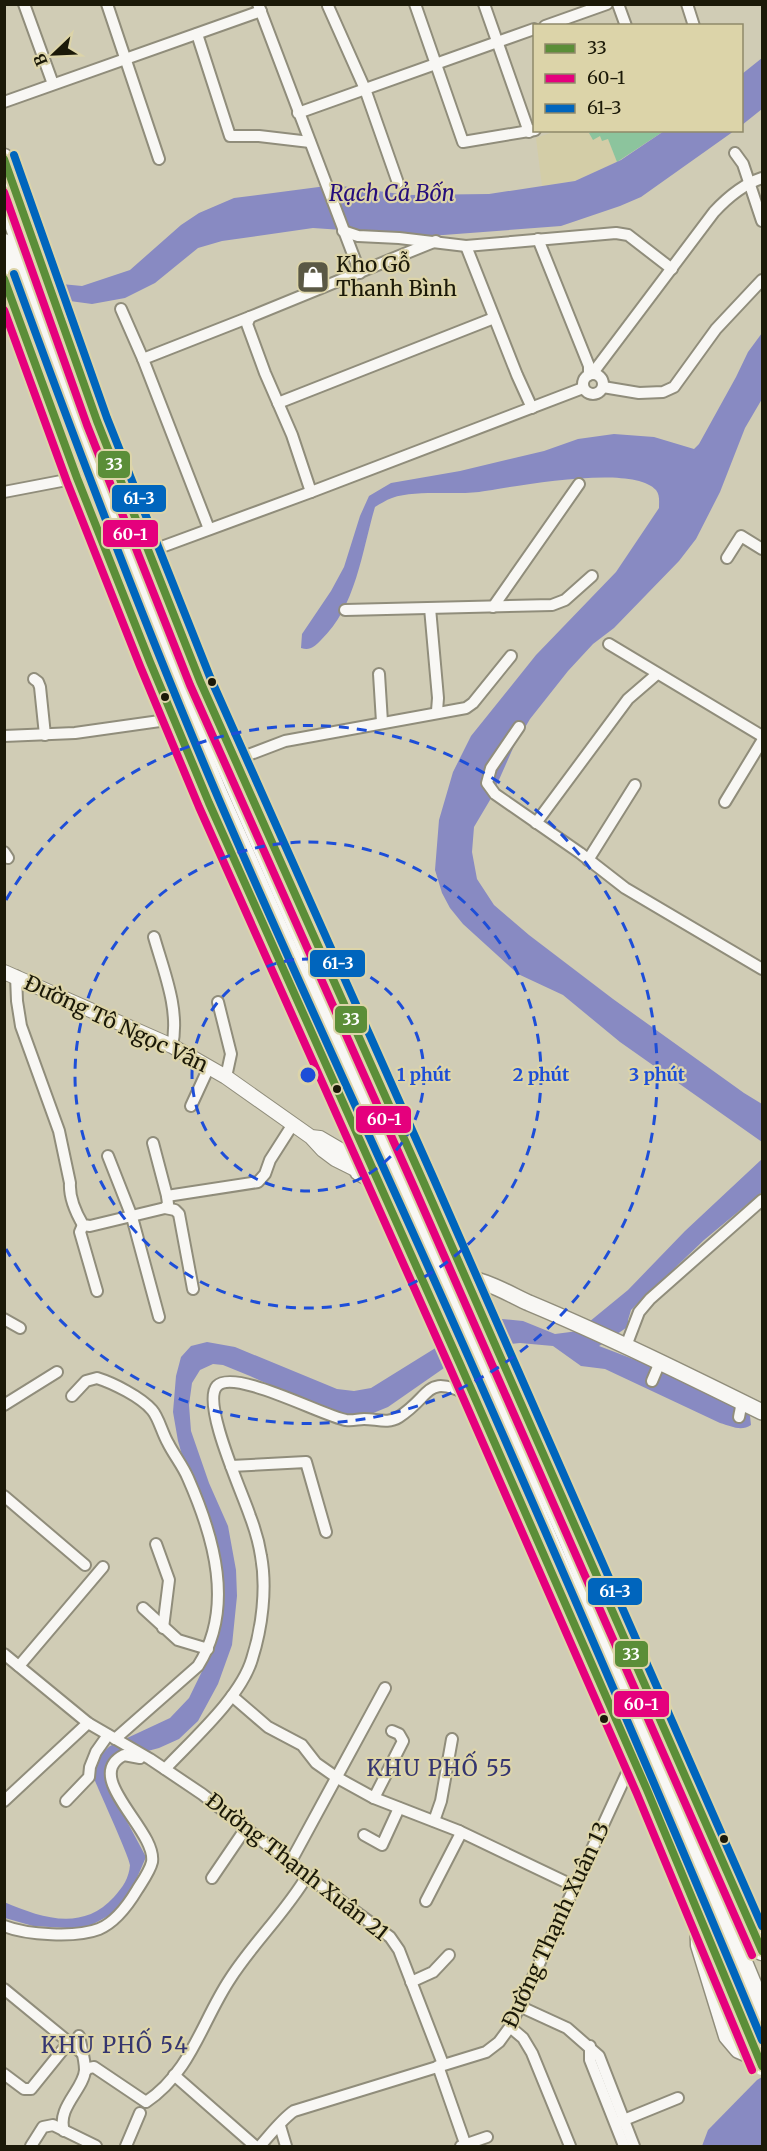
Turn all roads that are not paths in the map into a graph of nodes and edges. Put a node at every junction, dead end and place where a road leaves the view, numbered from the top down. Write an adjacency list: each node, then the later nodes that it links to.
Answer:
1 (24, 4): 18 (street)
2 (107, 4): 16 (street)
3 (415, 4): 17 (street)
4 (484, 4): 15 (street)
5 (607, 4): 10 (street)
6 (618, 4): 11 (street)
7 (687, 4): 12 (street)
8 (328, 6): 19 (street)
9 (260, 8): 14 (street); 21 (street)
10 (557, 24)
11 (625, 24)
12 (693, 24)
13 (533, 29): 15 (street)
14 (197, 34): 16 (street); 23 (street)
15 (497, 42): 17 (street); 22 (street)
16 (125, 59): 18 (street); 26 (street)
17 (436, 65): 19 (street); 22 (street)
18 (53, 84): 20 (street)
19 (365, 89): 21 (street); 28 (street)
20 (4, 102)
21 (298, 113): 23 (street)
22 (532, 131)
23 (310, 142): 32 (street)
24 (735, 153): 29 (street)
25 (4, 158): 37 (highway)
26 (159, 159)
27 (762, 178): 29 (street)
28 (398, 183)
29 (755, 188): 31 (street); 38 (street)
30 (4, 195): 37 (highway)
31 (762, 221)
32 (341, 227): 34 (street); 39 (street)
33 (538, 239): 36 (street); 38 (street); 46 (street)
34 (436, 241): 36 (street); 39 (street)
35 (4, 243): 37 (highway)
36 (466, 246): 44 (street)
37 (20, 264): 41 (highway); 41 (highway)
38 (672, 269): 46 (street)
39 (360, 273): 43 (street)
40 (762, 280): 47 (street)
41 (29, 309): 51 (highway); 57 (highway); 92 (highway)
42 (122, 309): 45 (street)
43 (250, 317): 45 (street); 49 (street)
44 (494, 318): 49 (street); 50 (street)
45 (143, 359): 55 (street)
46 (591, 374): 47 (street); 48 (street)
47 (603, 387): 48 (street)
48 (583, 388): 50 (street)
49 (278, 403): 54 (street)
50 (532, 408): 54 (street)
51 (77, 478): 53 (street); 69 (highway)
52 (579, 484): 60 (street)
53 (4, 492)
54 (310, 492): 55 (street)
55 (209, 529): 57 (street)
56 (762, 549): 58 (street)
57 (143, 554): 76 (highway); 92 (highway)
58 (727, 558)
59 (592, 576): 60 (street)
60 (493, 607): 61 (street)
61 (430, 608): 62 (street); 68 (street)
62 (345, 610)
63 (609, 644): 66 (street)
64 (511, 656): 68 (street)
65 (379, 674): 70 (street)
66 (657, 674): 74 (street); 79 (street)
67 (34, 679): 72 (street)
68 (437, 711): 70 (street)
69 (174, 720): 72 (street); 92 (highway)
70 (382, 722): 76 (street)
71 (519, 727): 79 (street)
72 (45, 735): 73 (street)
73 (4, 736)
74 (762, 736)
75 (762, 741): 78 (street)
76 (235, 760): 92 (highway)
77 (634, 785): 80 (street)
78 (725, 802)
79 (536, 823): 80 (street)
80 (588, 860): 82 (street)
81 (154, 937): 85 (street)
82 (762, 969)
83 (10, 974): 85 (street, Đường Tô Ngọc Vân); 97 (street)
84 (218, 1002): 87 (street)
85 (172, 1047): 86 (street, Đường Tô Ngọc Vân)
86 (209, 1067): 87 (street, Đường Tô Ngọc Vân); 88 (street)
87 (226, 1077): 89 (street, Đường Tô Ngọc Vân)
88 (191, 1106)
89 (293, 1124): 92 (street, Đường Tô Ngọc Vân); 95 (street)
90 (153, 1143): 95 (street)
91 (108, 1156): 96 (street)
92 (382, 1156): 93 (highway); 93 (highway); 98 (highway)
93 (389, 1188): 103 (highway)
94 (762, 1200): 105 (street)
95 (166, 1202): 96 (street); 99 (street)
96 (132, 1217): 97 (street); 101 (street)
97 (83, 1225): 100 (street)
98 (459, 1278): 103 (highway); 105 (main road)
99 (193, 1289)
100 (97, 1291)
101 (159, 1317)
102 (4, 1319): 104 (street)
103 (464, 1324): 106 (highway); 106 (highway)
104 (20, 1328)
105 (621, 1344): 107 (main road)
106 (479, 1356): 111 (highway); 124 (highway); 133 (highway)
107 (659, 1364): 109 (street); 113 (main road)
108 (57, 1372): 112 (street)
109 (652, 1381)
110 (72, 1396): 122 (street)
111 (474, 1398): 114 (street); 133 (highway)
112 (4, 1405)
113 (762, 1412)
114 (231, 1466): 116 (street); 127 (street)
115 (4, 1496): 118 (street)
116 (326, 1532)
117 (156, 1544): 121 (street)
118 (85, 1565)
119 (103, 1567): 125 (street)
120 (143, 1608): 121 (street)
121 (163, 1628): 122 (street)
122 (208, 1649): 130 (street)
123 (4, 1654): 125 (street)
124 (627, 1665): 147 (highway); 158 (highway)
125 (19, 1666): 128 (street)
126 (385, 1688): 135 (street)
127 (232, 1696): 134 (street); 135 (street)
128 (88, 1723): 130 (street); 137 (street)
129 (392, 1731): 136 (street)
130 (114, 1738): 132 (street, Đường Thạnh Xuân 21); 138 (street)
131 (452, 1739): 140 (street)
132 (152, 1760): 134 (street, Đường Thạnh Xuân 21); 152 (street)
133 (639, 1762): 148 (street, Đường Thạnh Xuân 13); 150 (highway); 158 (highway)
134 (165, 1769): 141 (street, Đường Thạnh Xuân 21)
135 (336, 1777): 136 (street); 144 (street)
136 (374, 1798): 139 (street)
137 (4, 1801)
138 (66, 1801)
139 (399, 1808): 140 (street); 143 (street)
140 (434, 1821): 142 (street)
141 (246, 1828): 144 (street, Đường Thạnh Xuân 21); 146 (street)
142 (459, 1831): 148 (street); 149 (street)
143 (364, 1835)
144 (290, 1863): 145 (street, Đường Thạnh Xuân 21)
145 (307, 1876): 155 (street, Đường Thạnh Xuân 21); 166 (street)
146 (212, 1878)
147 (730, 1880): 151 (highway); 153 (highway)
148 (574, 1886): 157 (street, Đường Thạnh Xuân 13)
149 (426, 1901)
150 (699, 1915): 158 (highway); 161 (highway)
151 (762, 1922)
152 (4, 1926)
153 (762, 1951)
154 (449, 1955): 155 (street)
155 (411, 1982): 162 (street, Đường Thạnh Xuân 21)
156 (4, 1989): 160 (street)
157 (519, 2006): 159 (street, Đường Thạnh Xuân 13); 169 (street)
158 (756, 2023): 163 (highway, bridge)
159 (510, 2027): 162 (street, Đường Thạnh Xuân 13); 180 (street)
160 (74, 2039): 164 (street); 165 (street)
161 (762, 2051)
162 (440, 2065): 170 (street, Đường Thạnh Xuân 13); 179 (street, Đường Thạnh Xuân 21)
163 (762, 2066)
164 (85, 2071): 166 (street); 171 (street)
165 (4, 2074)
166 (174, 2075): 176 (street)
167 (678, 2098): 169 (street)
168 (140, 2113): 175 (street)
169 (620, 2122): 181 (street); 182 (street)
170 (280, 2126): 177 (street, Đường Thạnh Xuân 13); 178 (street)
171 (64, 2132): 173 (street); 174 (street)
172 (487, 2137): 179 (street)
173 (31, 2146)
174 (96, 2146)
175 (126, 2146)
176 (255, 2146)
177 (260, 2146)
178 (286, 2146)
179 (464, 2146)
180 (570, 2146)
181 (624, 2146)
182 (634, 2146)

